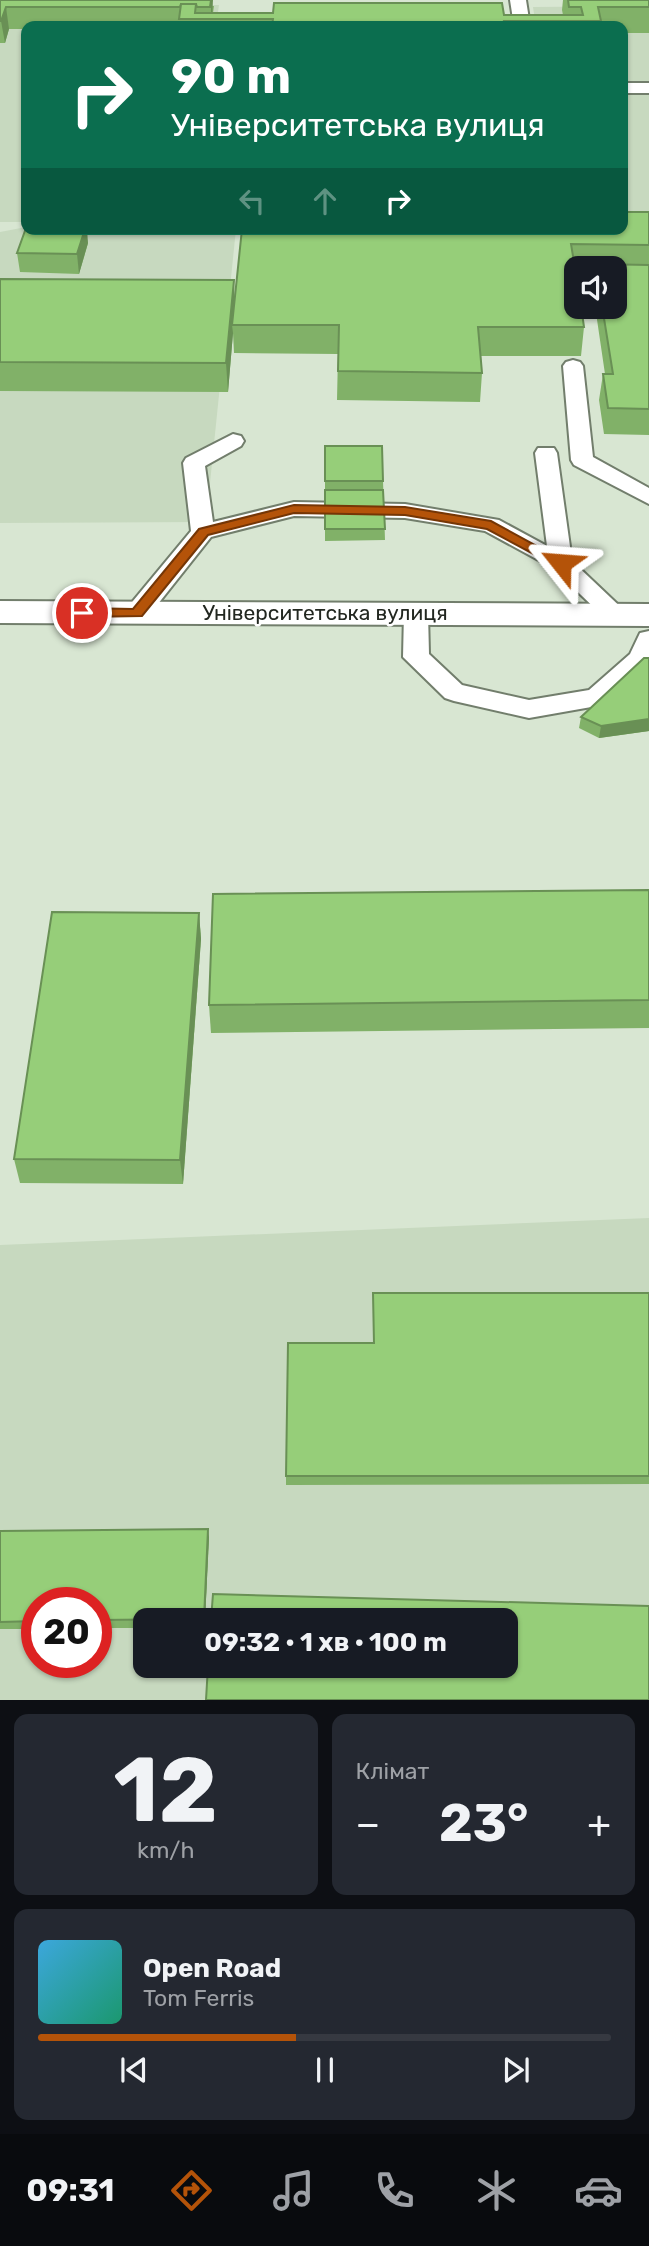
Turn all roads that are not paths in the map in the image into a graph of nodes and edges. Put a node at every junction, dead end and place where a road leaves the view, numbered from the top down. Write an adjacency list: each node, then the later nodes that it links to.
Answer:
1 (518, 0): 2 (lane)
2 (522, 21)
3 (628, 88): 4 (lane)
4 (649, 88)
5 (573, 366): 8 (lane)
6 (233, 441): 9 (lane)
7 (546, 453): 10 (lane)
8 (649, 497)
9 (203, 532): 10 (lane); 12 (lane)
10 (561, 563): 14 (lane)
11 (0, 612): 12 (main road, Університетська вулиця)
12 (137, 613): 13 (main road, Університетська вулиця)
13 (416, 613): 14 (main road, Університетська вулиця); 15 (lane)
14 (633, 615)
15 (649, 639)

